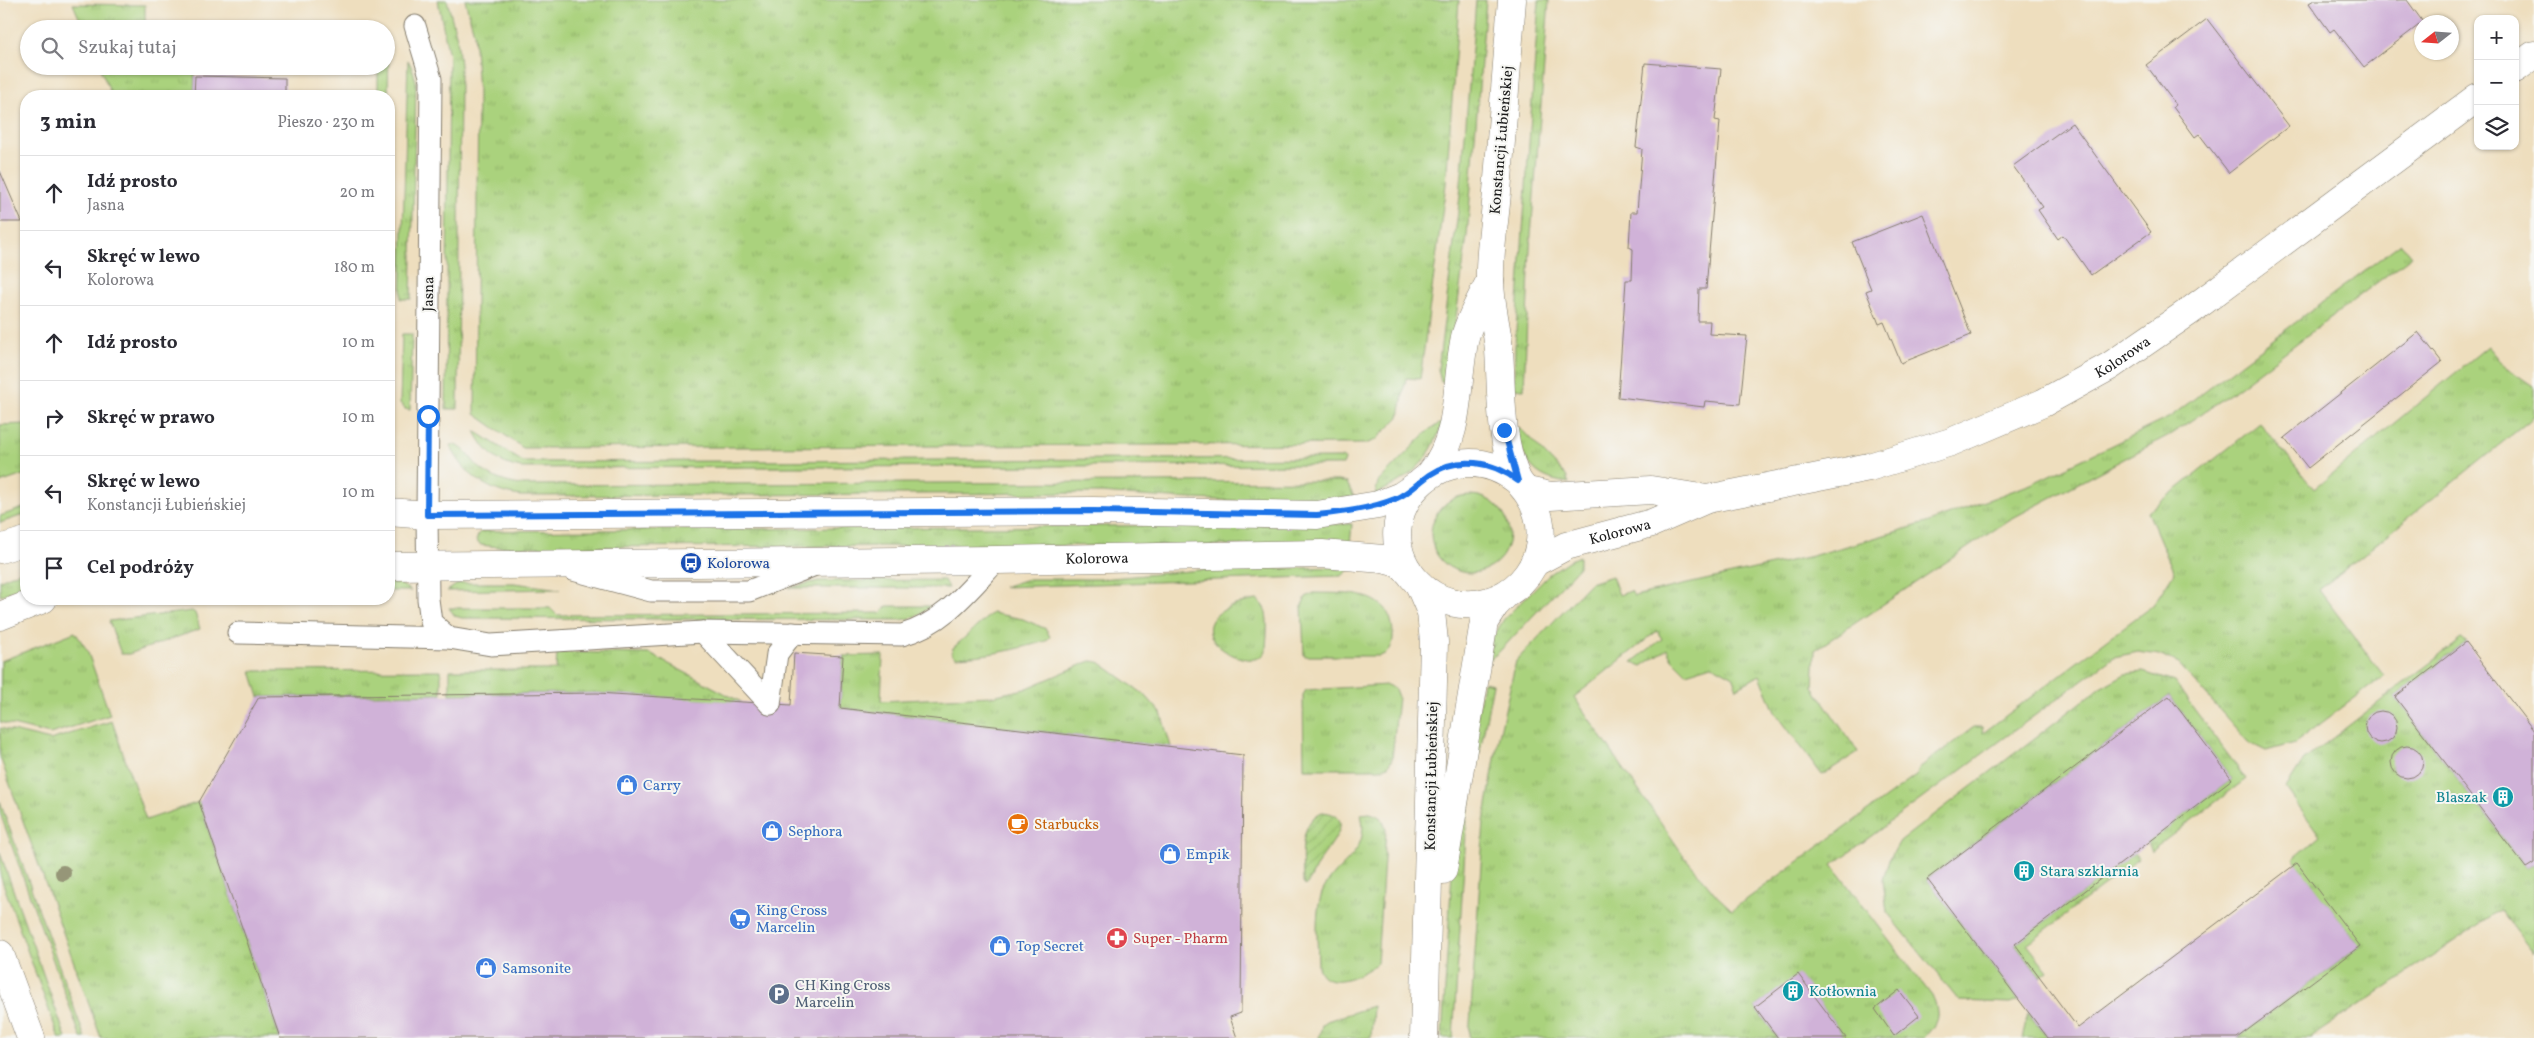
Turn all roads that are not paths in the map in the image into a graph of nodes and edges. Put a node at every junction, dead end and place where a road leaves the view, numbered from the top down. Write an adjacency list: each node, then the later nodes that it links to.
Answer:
1 (1512, 0): 6 (street, Konstancji Łubieńskiej)
2 (415, 26): 11 (lane, Jasna)
3 (2534, 55): 4 (street)
4 (2519, 66)
5 (2474, 100): 9 (street, Kolorowa)
6 (1490, 281): 7 (street, Konstancji Łubieńskiej); 8 (street, Konstancji Łubieńskiej)
7 (1423, 480): 8 (street); 11 (street); 18 (street)
8 (1522, 486): 9 (street, Kolorowa); 15 (street)
9 (1707, 499): 15 (street, Kolorowa)
10 (395, 512): 11 (street)
11 (427, 515): 16 (lane, Jasna)
12 (20, 542): 13 (street)
13 (0, 550)
14 (997, 560): 16 (street, Kolorowa); 18 (street, Kolorowa); 24 (lane)
15 (1534, 563): 19 (street)
16 (427, 565): 17 (street, Kolorowa); 25 (lane, Jasna)
17 (395, 566)
18 (1414, 578): 19 (street); 27 (street, Konstancji Łubieńskiej)
19 (1506, 595): 27 (street, Konstancji Łubieńskiej)
20 (28, 605): 21 (street)
21 (0, 616)
22 (703, 632): 24 (lane); 24 (lane); 25 (lane)
23 (238, 633): 25 (lane)
24 (793, 633)
25 (449, 638)
26 (0, 954): 28 (street)
27 (1427, 970): 29 (street, Konstancji Łubieńskiej)
28 (31, 1038)
29 (1424, 1038)

